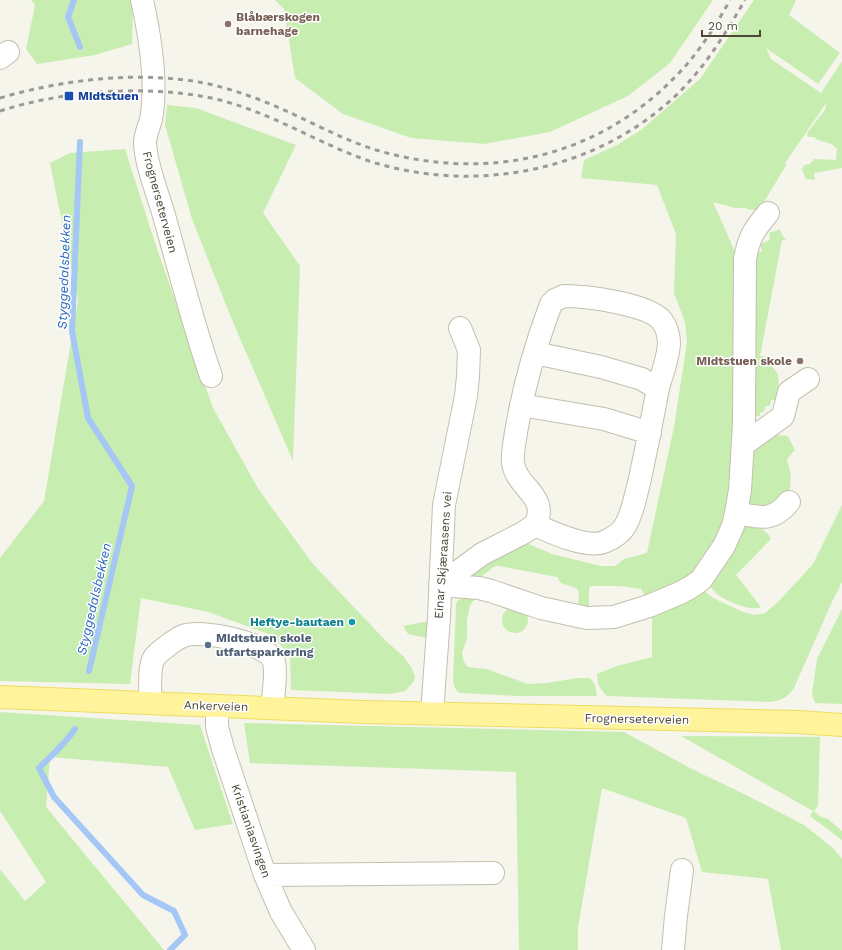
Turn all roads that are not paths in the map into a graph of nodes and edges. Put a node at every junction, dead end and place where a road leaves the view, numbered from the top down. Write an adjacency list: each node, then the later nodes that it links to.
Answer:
1 (142, 0): 5 (street, Frognerseterveien)
2 (768, 213): 10 (street)
3 (460, 328): 14 (street, Einar Skjæraasens vei)
4 (535, 353): 7 (street); 7 (street); 8 (street)
5 (210, 376)
6 (808, 379): 10 (street)
7 (658, 389): 9 (street)
8 (521, 405): 9 (street); 13 (street)
9 (650, 433): 13 (street)
10 (743, 445): 12 (street)
11 (789, 502): 12 (street)
12 (736, 513): 14 (street)
13 (535, 525): 14 (street)
14 (440, 585): 19 (street, Einar Skjæraasens vei)
15 (0, 697): 16 (main road, Ankerveien)
16 (150, 703): 17 (main road, Ankerveien); 18 (street)
17 (217, 706): 18 (main road, Ankerveien); 23 (street, Kristianiasvingen)
18 (272, 708): 19 (main road, Ankerveien)
19 (432, 714): 20 (main road, Frognerseterveien)
20 (842, 725)
21 (682, 870): 25 (street)
22 (493, 873): 23 (street)
23 (265, 875): 24 (street, Kristianiasvingen)
24 (304, 950)
25 (673, 950)

